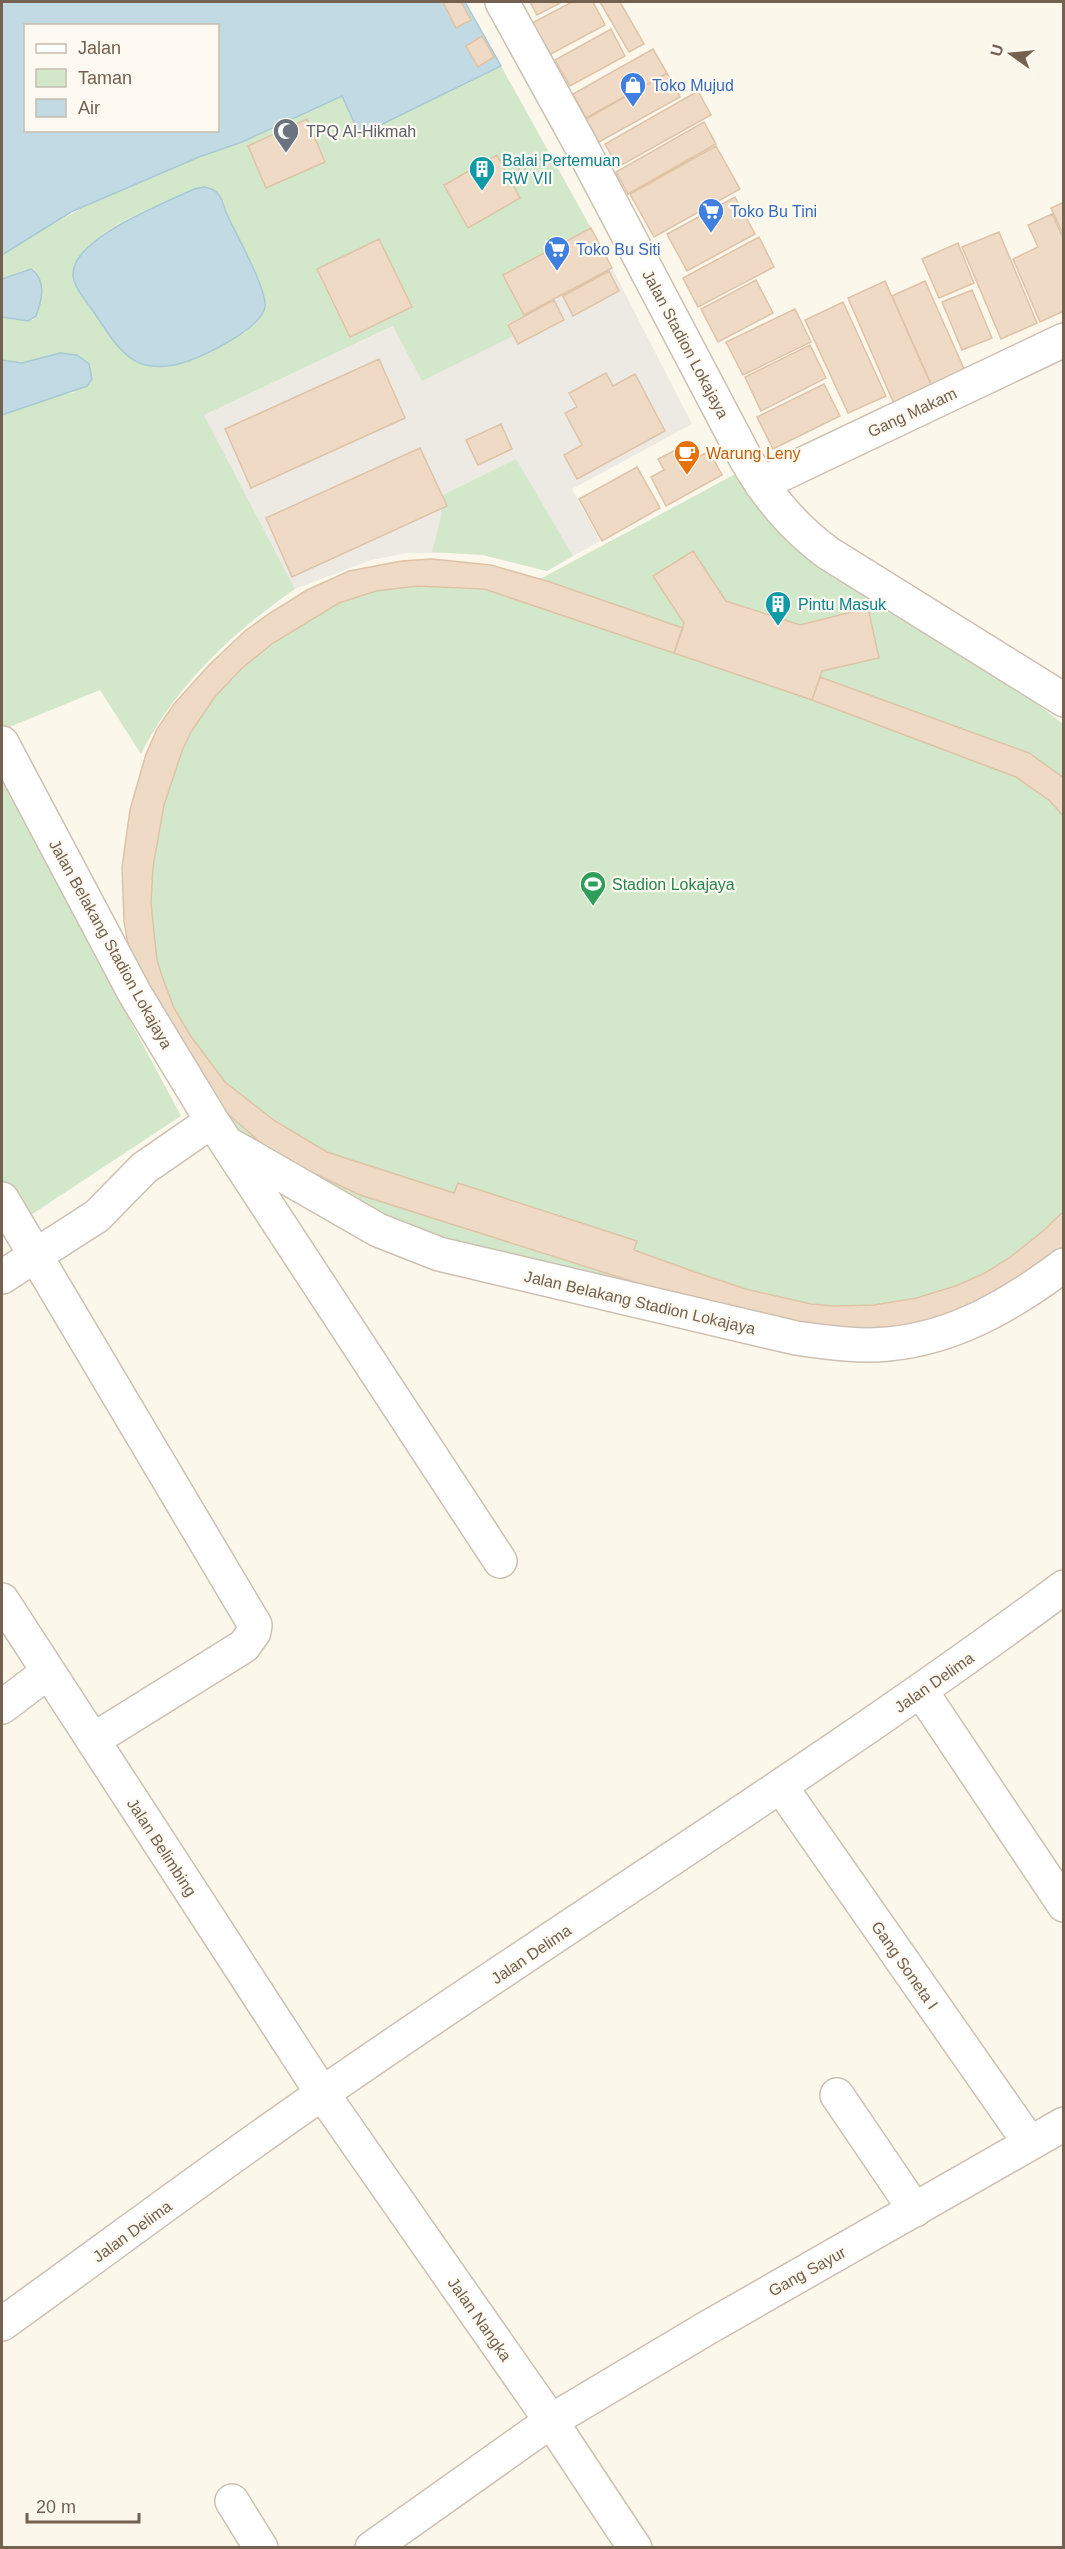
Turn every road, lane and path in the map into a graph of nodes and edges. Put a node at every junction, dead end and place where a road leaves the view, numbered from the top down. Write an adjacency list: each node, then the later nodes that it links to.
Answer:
1 (502, 2): 2 (street, Jalan Stadion Lokajaya)
2 (578, 140): 3 (path); 5 (street, Jalan Stadion Lokajaya)
3 (508, 176)
4 (1064, 340): 5 (street, Gang Makam)
5 (760, 484): 6 (street, Jalan Stadion Lokajaya)
6 (1064, 700)
7 (2, 743): 8 (street, Jalan Belakang Stadion Lokajaya)
8 (219, 1131): 10 (street); 11 (street, Jalan Belakang Stadion Lokajaya); 13 (street, Jalan Belakang Stadion Lokajaya)
9 (2, 1198): 10 (street)
10 (36, 1256): 12 (street); 19 (street)
11 (1064, 1265)
12 (2, 1277)
13 (500, 1561)
14 (1064, 1587): 17 (street, Jalan Delima)
15 (2, 1600): 16 (street, Jalan Belimbing)
16 (48, 1672): 18 (street); 19 (street, Jalan Belimbing)
17 (921, 1691): 20 (street, Jalan Delima); 21 (street)
18 (2, 1707)
19 (93, 1740): 22 (street, Jalan Belimbing)
20 (781, 1787): 22 (street, Jalan Delima); 25 (street, Gang Soneta I)
21 (1064, 1905)
22 (322, 2093): 27 (street, Jalan Delima); 28 (street, Jalan Nangka)
23 (837, 2096): 26 (street)
24 (1064, 2124): 25 (street, Gang Sayur)
25 (1029, 2142): 26 (street, Gang Sayur)
26 (915, 2210): 28 (street, Gang Sayur)
27 (2, 2324)
28 (551, 2421): 31 (street, Gang Sayur); 32 (street, Jalan Nangka)
29 (232, 2502): 30 (street)
30 (261, 2547)
31 (372, 2547)
32 (635, 2547)

